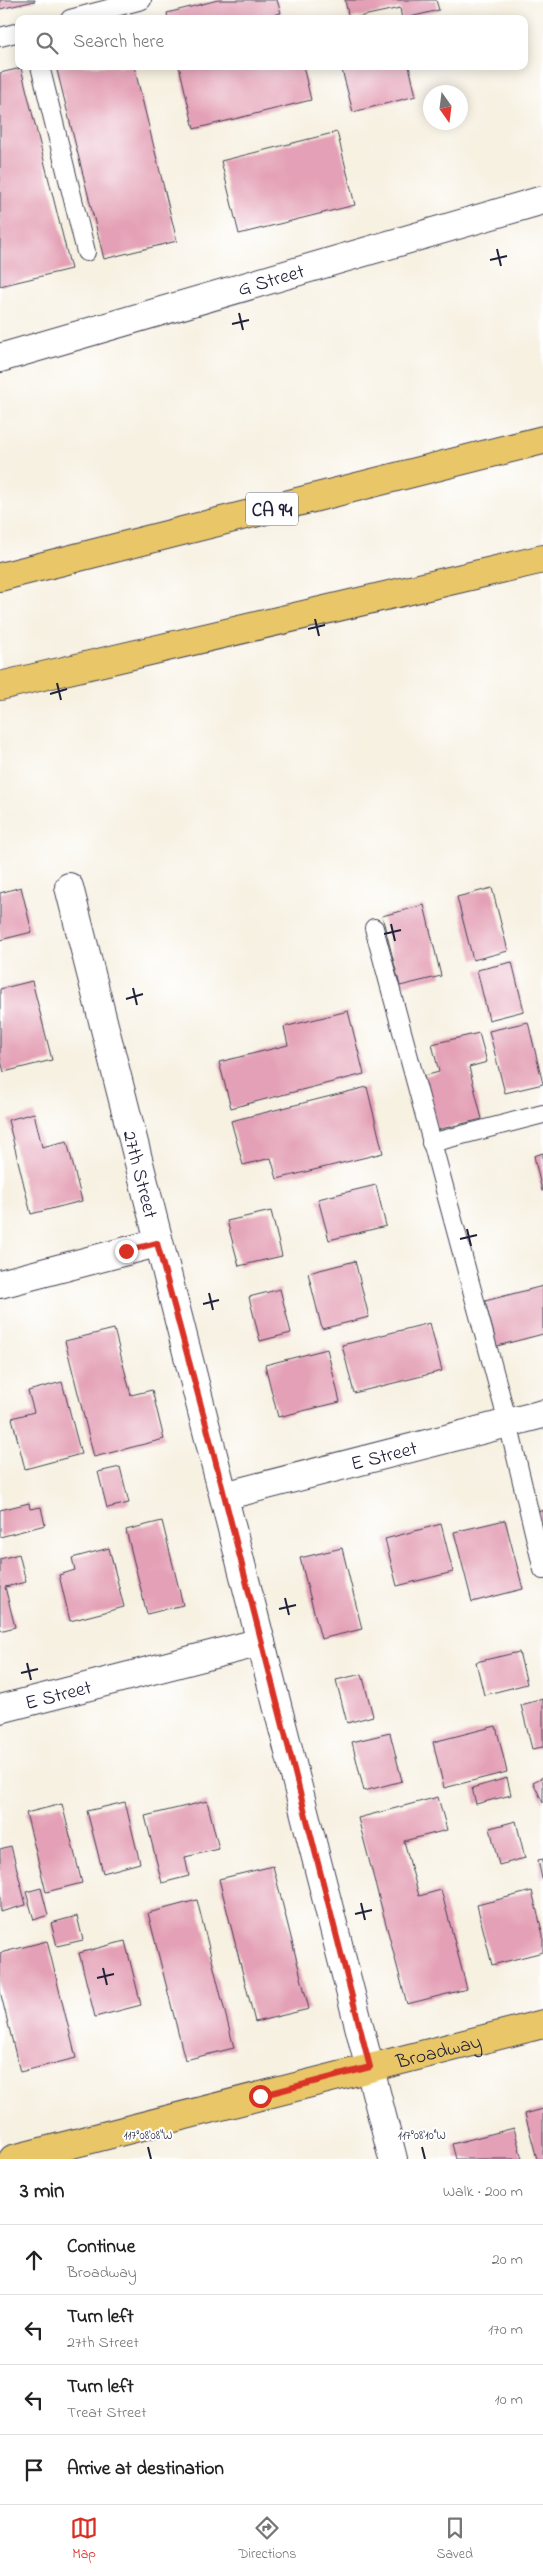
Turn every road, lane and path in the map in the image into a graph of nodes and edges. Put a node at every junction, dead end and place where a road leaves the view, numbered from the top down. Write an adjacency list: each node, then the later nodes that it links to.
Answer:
1 (142, 0): 2 (lane)
2 (85, 15)
3 (15, 33): 4 (lane)
4 (0, 37)
5 (41, 70): 7 (lane)
6 (543, 200): 8 (street, G Street)
7 (86, 252)
8 (0, 358)
9 (543, 440): 11 (main road, CA 94)
10 (543, 559): 12 (main road)
11 (0, 578)
12 (0, 686)
13 (69, 887): 17 (street, 27th Street)
14 (374, 928): 16 (lane)
15 (543, 1114): 16 (lane)
16 (431, 1143): 20 (lane)
17 (157, 1243): 18 (street); 21 (street, 27th Street)
18 (0, 1284)
19 (543, 1414): 20 (street, E Street)
20 (508, 1424): 21 (street, E Street); 22 (lane)
21 (224, 1496): 23 (street, 27th Street)
22 (543, 1570)
23 (261, 1642): 24 (street, E Street); 26 (street, 27th Street)
24 (0, 1710)
25 (543, 2024): 26 (main road, Broadway)
26 (370, 2067): 27 (main road, Broadway); 28 (street, 27th Street)
27 (13, 2159)
28 (393, 2159)

